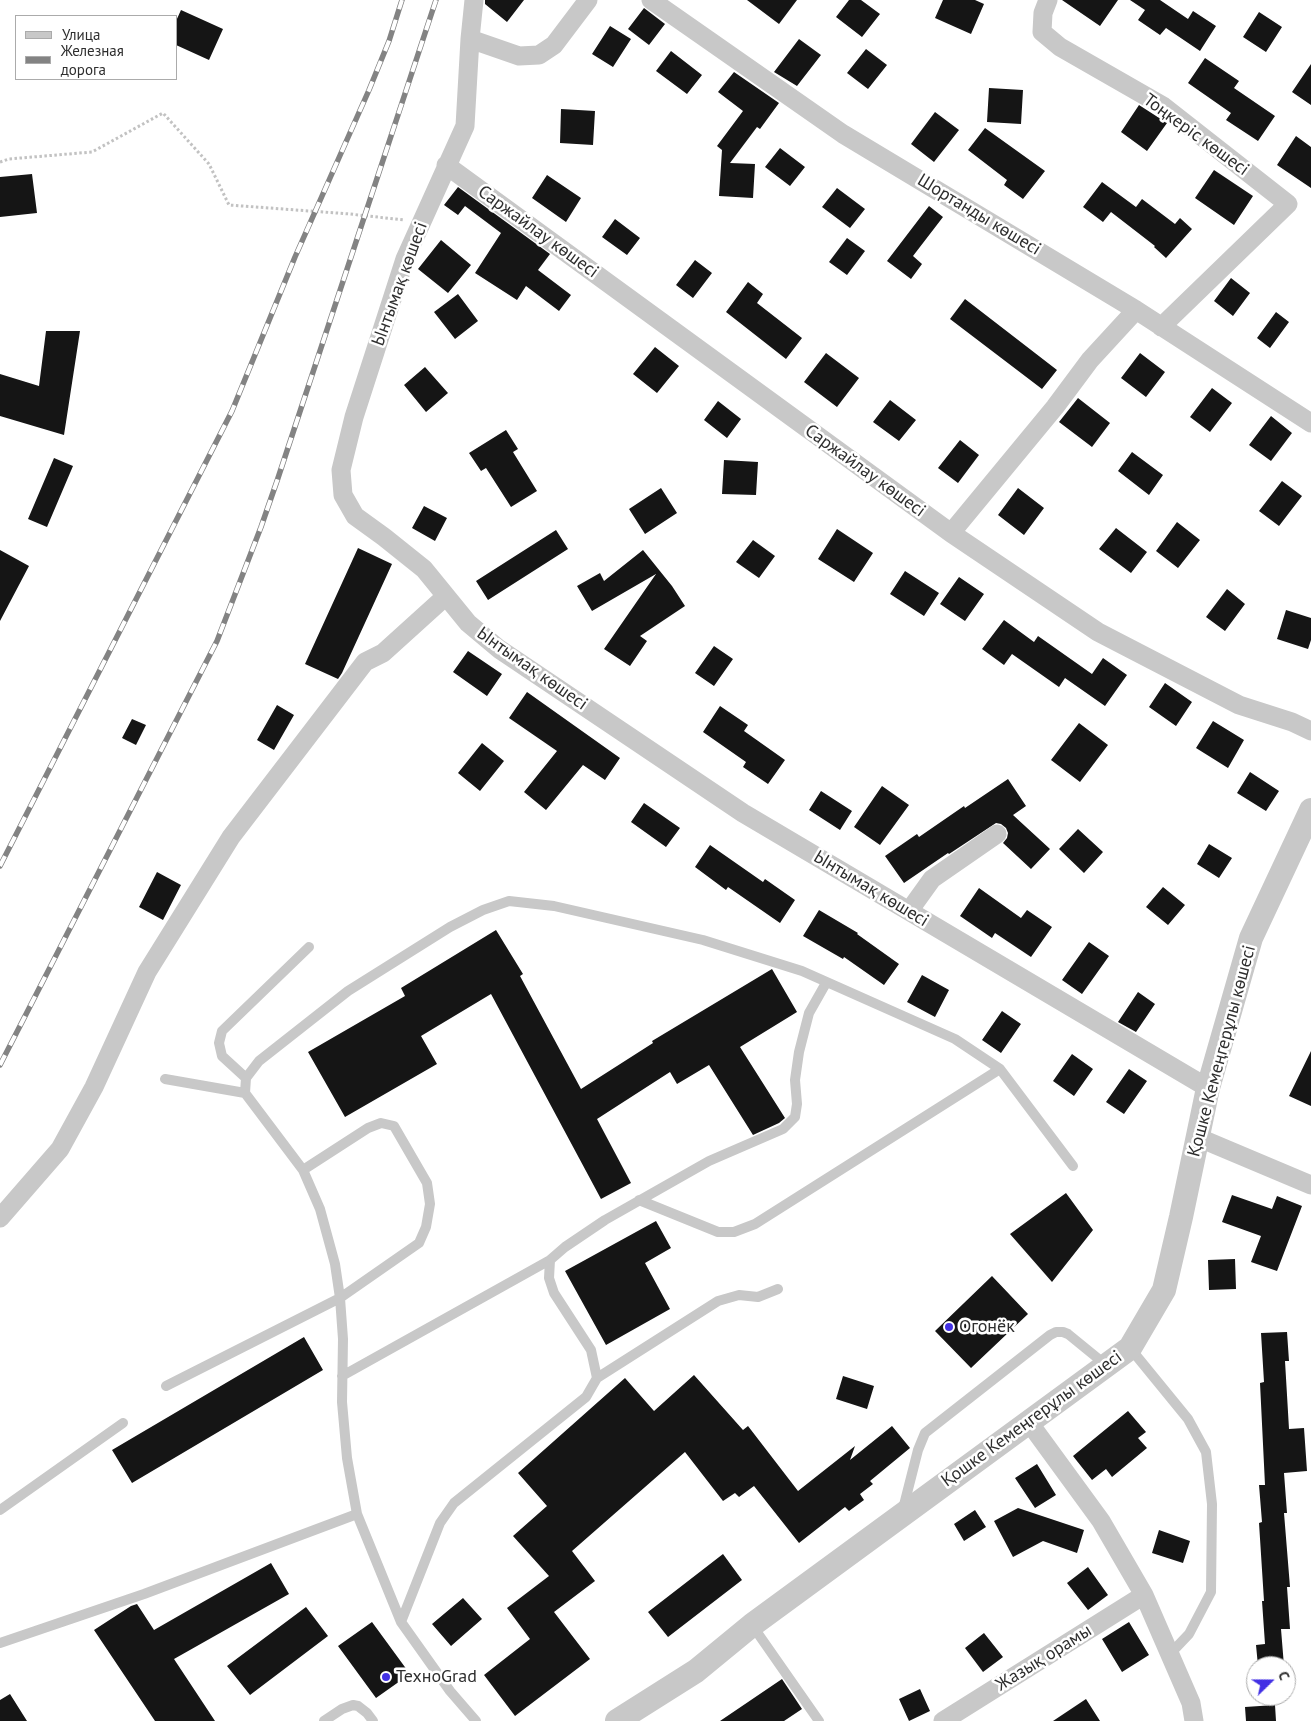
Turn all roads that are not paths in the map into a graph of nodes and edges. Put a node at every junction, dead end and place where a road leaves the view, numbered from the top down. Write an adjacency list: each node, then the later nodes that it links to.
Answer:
1 (474, 0): 5 (street, Ынтымақ көшесі)
2 (588, 0): 5 (street)
3 (651, 0): 7 (street, Шортанды көшесі)
4 (1046, 7): 8 (street, Тоңкерiс көшесі)
5 (470, 39): 6 (street, Ынтымақ көшесі)
6 (446, 165): 10 (street, Саржайлау көшесі); 11 (street, Ынтымақ көшесі)
7 (1136, 310): 8 (street, Шортанды көшесі); 10 (street)
8 (1161, 327): 9 (street, Шортанды көшесі)
9 (1311, 423)
10 (951, 533): 12 (street, Саржайлау көшесі)
11 (446, 596): 15 (street, Ынтымақ көшесі); 28 (street)
12 (1311, 731)
13 (1311, 810): 21 (street, Қошке Кемеңгерұлы көшесі)
14 (997, 834): 15 (street)
15 (909, 911): 21 (street, Ынтымақ көшесі)
16 (309, 947): 19 (lane)
17 (826, 983): 18 (lane); 19 (lane); 27 (lane)
18 (1000, 1069): 24 (lane); 27 (lane)
19 (246, 1078): 22 (lane)
20 (165, 1079): 22 (lane)
21 (1208, 1088): 23 (street, Қошке Кемеңгерұлы көшесі)
22 (245, 1093): 25 (lane)
23 (1197, 1137): 26 (street); 32 (street, Қошке Кемеңгерұлы көшесі)
24 (1073, 1166)
25 (303, 1170): 31 (lane); 31 (lane)
26 (1311, 1185)
27 (639, 1200): 29 (lane)
28 (0, 1218)
29 (550, 1260): 34 (lane); 35 (lane)
30 (778, 1289): 35 (lane)
31 (340, 1298): 34 (lane); 36 (lane)
32 (1130, 1348): 33 (street, Қошке Кемеңгерұлы көшесі); 46 (lane)
33 (1106, 1365): 37 (street, Қошке Кемеңгерұлы көшесі); 41 (lane)
34 (342, 1376): 40 (lane)
35 (597, 1378): 43 (lane)
36 (166, 1386)
37 (1028, 1421): 41 (street, Қошке Кемеңгерұлы көшесі); 42 (street)
38 (123, 1422): 39 (lane)
39 (0, 1510)
40 (357, 1514): 43 (lane); 45 (lane)
41 (901, 1515): 44 (street, Қошке Кемеңгерұлы көшесі)
42 (1144, 1595): 46 (street); 52 (street, Жазық орамы)
43 (401, 1622): 49 (lane)
44 (752, 1625): 50 (street, Қошке Кемеңгерұлы көшесі); 51 (lane)
45 (1, 1641)
46 (1170, 1654): 53 (street)
47 (324, 1721): 48 (lane)
48 (373, 1721)
49 (476, 1721)
50 (617, 1721)
51 (819, 1721)
52 (943, 1721)
53 (1194, 1721)

